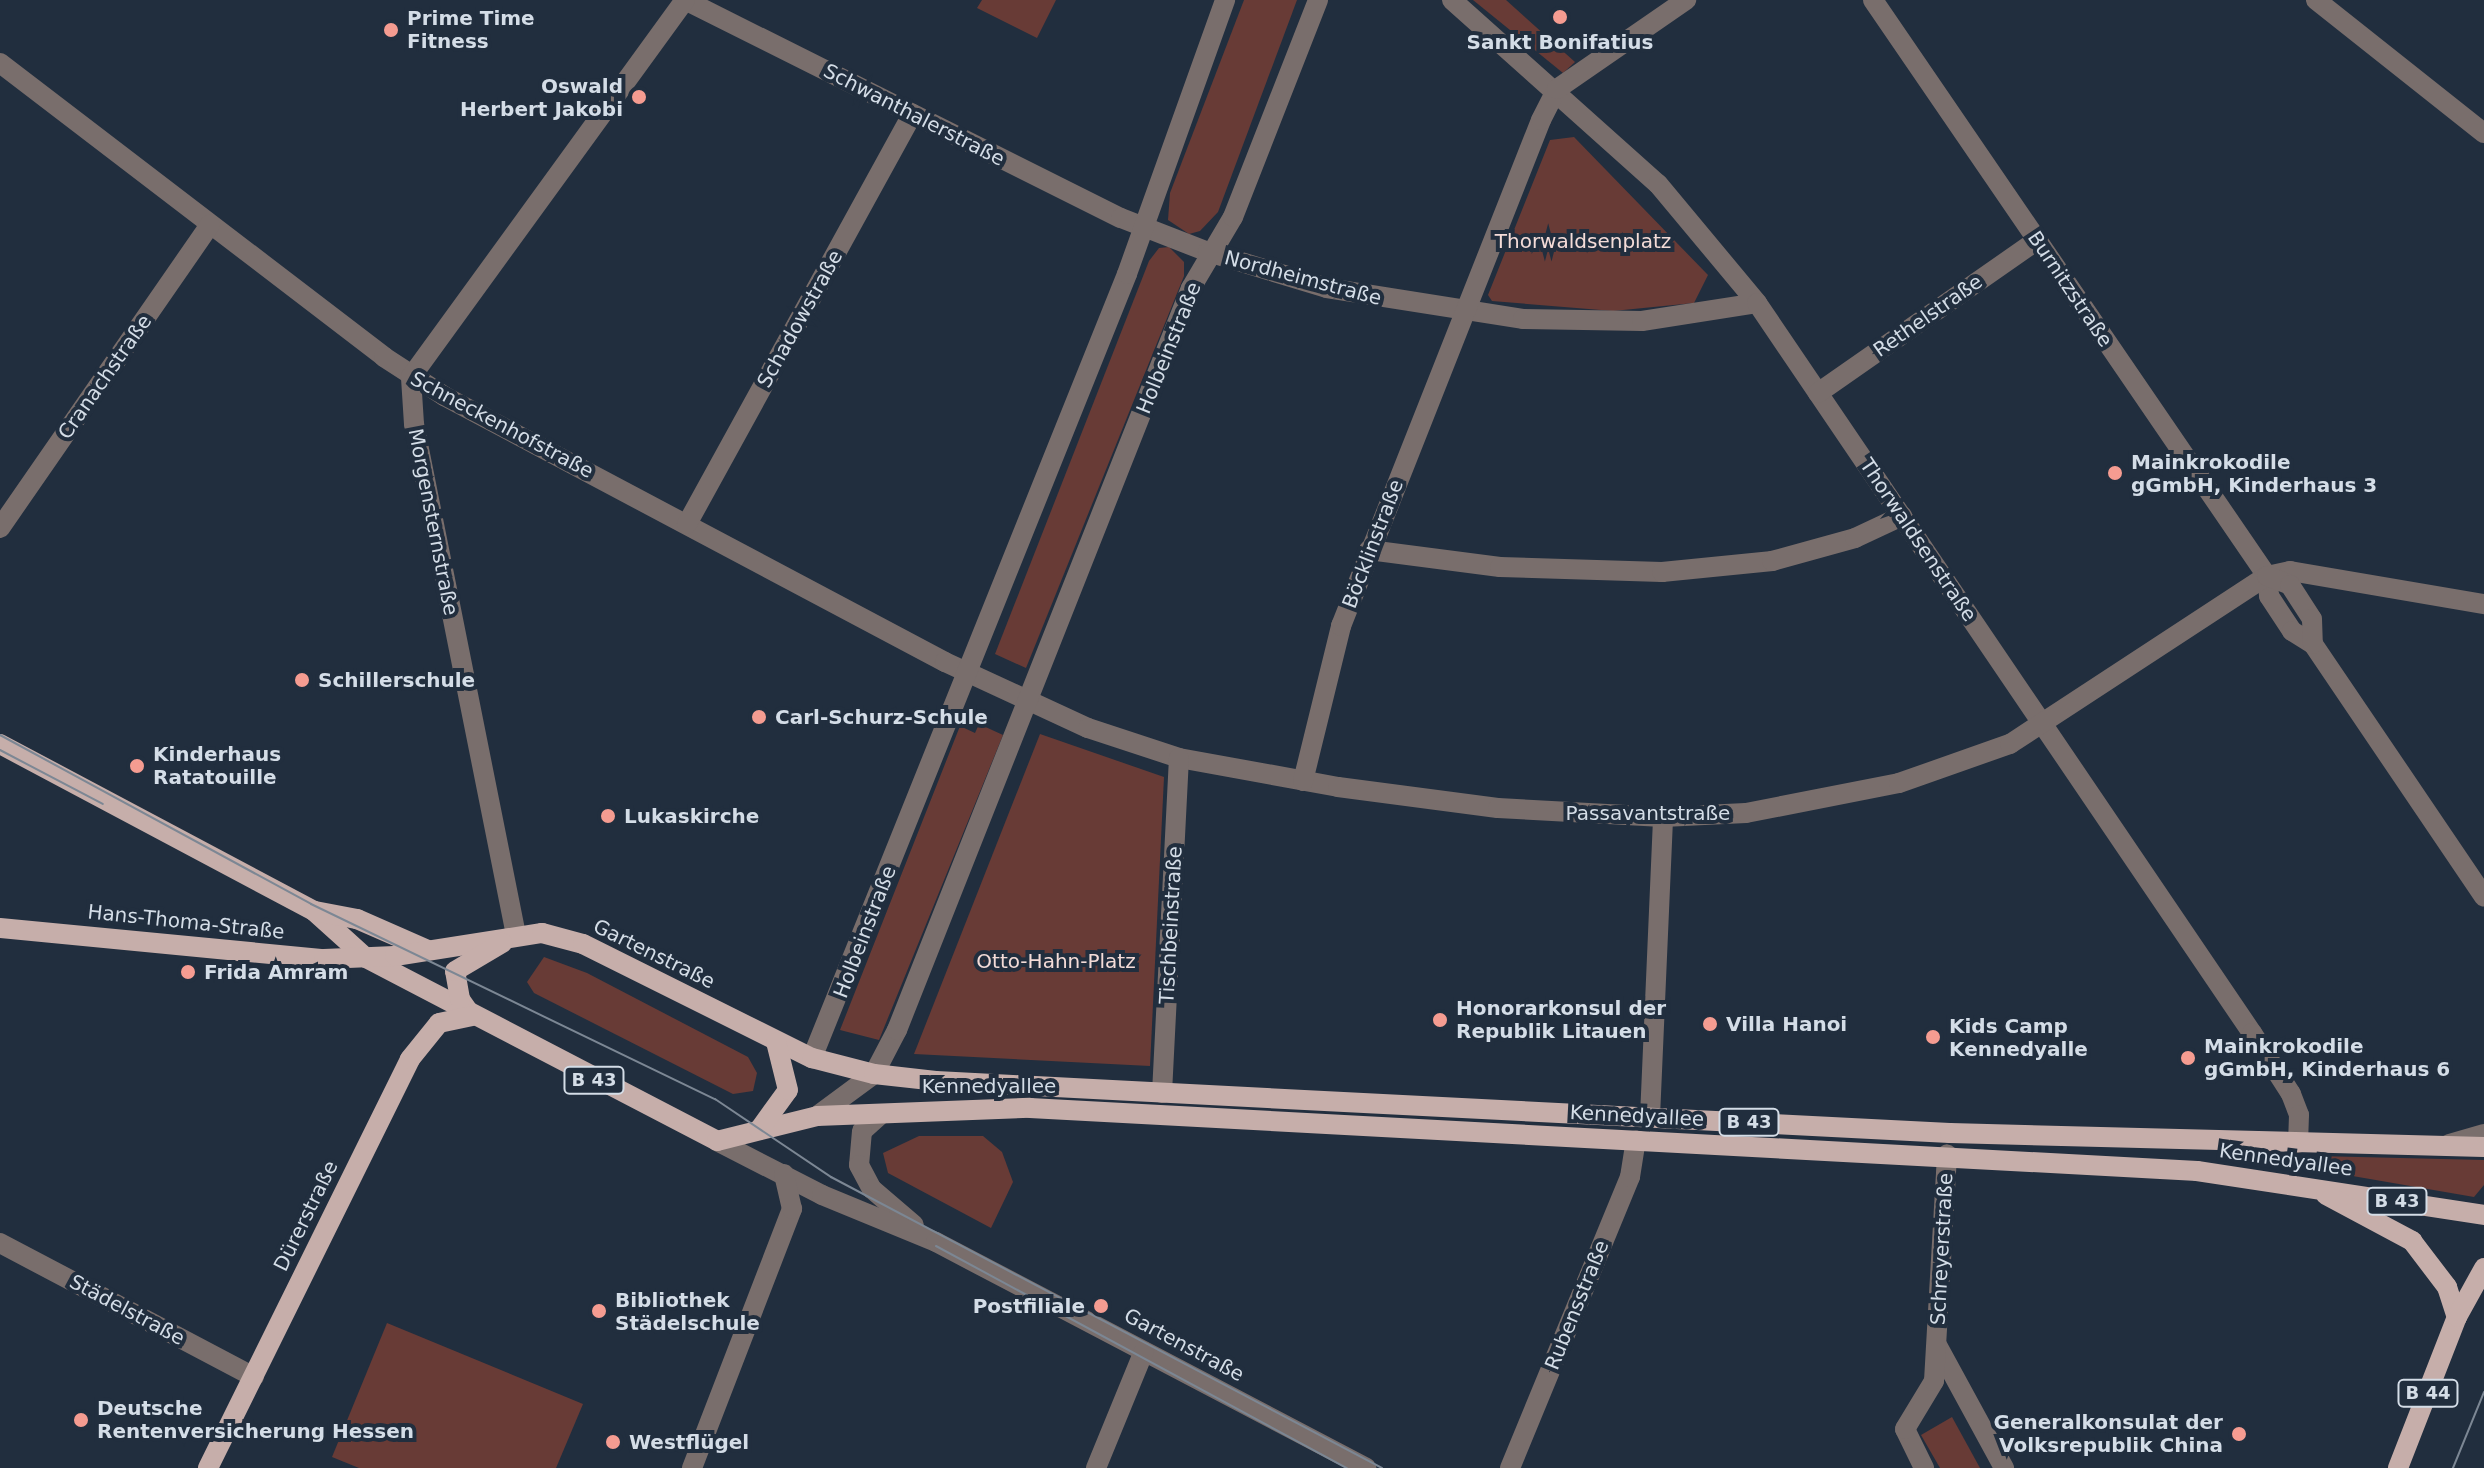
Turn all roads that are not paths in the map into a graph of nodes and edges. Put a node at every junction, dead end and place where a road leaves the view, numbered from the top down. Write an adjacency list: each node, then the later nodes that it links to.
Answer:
1 (685, 0): 10 (street, Schwanthalerstraße); 18 (street)
2 (1225, 0): 13 (street, Holbeinstraße)
3 (1318, 0): 15 (street, Holbeinstraße)
4 (1452, 0): 9 (street, Thorwaldsenstraße)
5 (1686, 0): 9 (street)
6 (1873, 0): 14 (street, Burnitzstraße)
7 (2316, 0): 11 (street)
8 (0, 63): 12 (street, Schneckenhofstraße)
9 (1557, 89): 16 (street, Thorwaldsenstraße); 17 (street)
10 (912, 114): 13 (street, Schwanthalerstraße); 21 (street, Schadowstraße)
11 (2484, 133)
12 (210, 225): 18 (street, Schneckenhofstraße); 22 (street, Cranachstraße)
13 (1144, 227): 15 (street, Nordheimstraße); 26 (street, Holbeinstraße)
14 (2037, 240): 19 (street, Rethelstraße); 24 (street, Burnitzstraße)
15 (1208, 252): 17 (street, Nordheimstraße); 27 (street, Holbeinstraße)
16 (1757, 303): 17 (street); 19 (street, Thorwaldsenstraße)
17 (1465, 314): 23 (street, Böcklinstraße)
18 (411, 377): 21 (street, Schneckenhofstraße); 36 (street, Morgensternstraße)
19 (1818, 393): 20 (street, Thorwaldsenstraße)
20 (1902, 516): 23 (street); 28 (street, Thorwaldsenstraße)
21 (687, 524): 26 (street, Schneckenhofstraße)
22 (0, 528)
23 (1369, 550): 31 (street, Böcklinstraße)
24 (2267, 576): 25 (street); 28 (street, Passavantstraße); 33 (street, Burnitzstraße)
25 (2484, 604)
26 (965, 670): 27 (street); 41 (street, Holbeinstraße)
27 (1031, 702): 30 (street, Passavantstraße); 42 (street, Holbeinstraße)
28 (2041, 725): 32 (street, Passavantstraße); 52 (street, Thorwaldsenstraße)
29 (0, 744): 34 (main road, Gartenstraße)
30 (1179, 758): 31 (street, Passavantstraße); 44 (street, Tischbeinstraße)
31 (1303, 781): 32 (street, Passavantstraße)
32 (1663, 817): 47 (street)
33 (2484, 897)
34 (314, 911): 37 (main road, Gartenstraße); 38 (main road, Gartenstraße)
35 (0, 928): 38 (main road, Hans-Thoma-Straße)
36 (516, 935): 37 (main road, Gartenstraße); 39 (main road); 40 (main road, Gartenstraße / B 43)
37 (432, 951): 38 (main road, Hans-Thoma-Straße)
38 (366, 958): 39 (main road, Gartenstraße)
39 (472, 1016): 51 (main road, Gartenstraße / B 43); 65 (main road, Dürerstraße)
40 (776, 1042): 41 (main road, Gartenstraße / B 43); 48 (main road)
41 (812, 1058): 42 (main road, Gartenstraße / B 43)
42 (874, 1074): 43 (main road, Gartenstraße / B 43); 46 (street)
43 (936, 1081): 44 (main road, Kennedyallee / B 43)
44 (1162, 1093): 47 (main road, Kennedyallee / B 43)
45 (881, 1114): 46 (main road, B 43); 50 (main road, Kennedyallee / B 43); 59 (street, Gartenstraße)
46 (817, 1116): 48 (main road, B 43)
47 (1650, 1117): 52 (main road, Kennedyallee / B 43)
48 (753, 1131): 51 (main road, B 43)
49 (2484, 1134): 53 (street)
50 (1636, 1140): 55 (main road, Kennedyallee / B 43); 70 (street, Rubensstraße)
51 (717, 1141): 56 (street, Gartenstraße)
52 (2298, 1143): 53 (main road, Kennedyallee / B 43)
53 (2444, 1145): 54 (main road, Kennedyallee / B 43)
54 (2484, 1147)
55 (1947, 1154): 57 (main road, Kennedyallee / B 43); 63 (street, Schreyerstraße)
56 (784, 1174): 59 (street, Gartenstraße); 67 (street)
57 (2310, 1187): 58 (main road, Kennedyallee / B 43); 62 (main road)
58 (2484, 1215)
59 (936, 1242): 64 (street, Gartenstraße)
60 (0, 1243): 65 (street, Städelstraße)
61 (2484, 1268): 62 (main road, B 44)
62 (2457, 1317): 73 (main road, B 44)
63 (1936, 1344): 71 (street, Schreyerstraße); 72 (street, Schreyerstraße)
64 (1144, 1351): 68 (street); 69 (street, Gartenstraße)
65 (254, 1377): 66 (main road, Dürerstraße)
66 (208, 1468)
67 (692, 1468)
68 (1096, 1468)
69 (1366, 1468)
70 (1510, 1468)
71 (1924, 1468)
72 (2004, 1468)
73 (2398, 1468)

